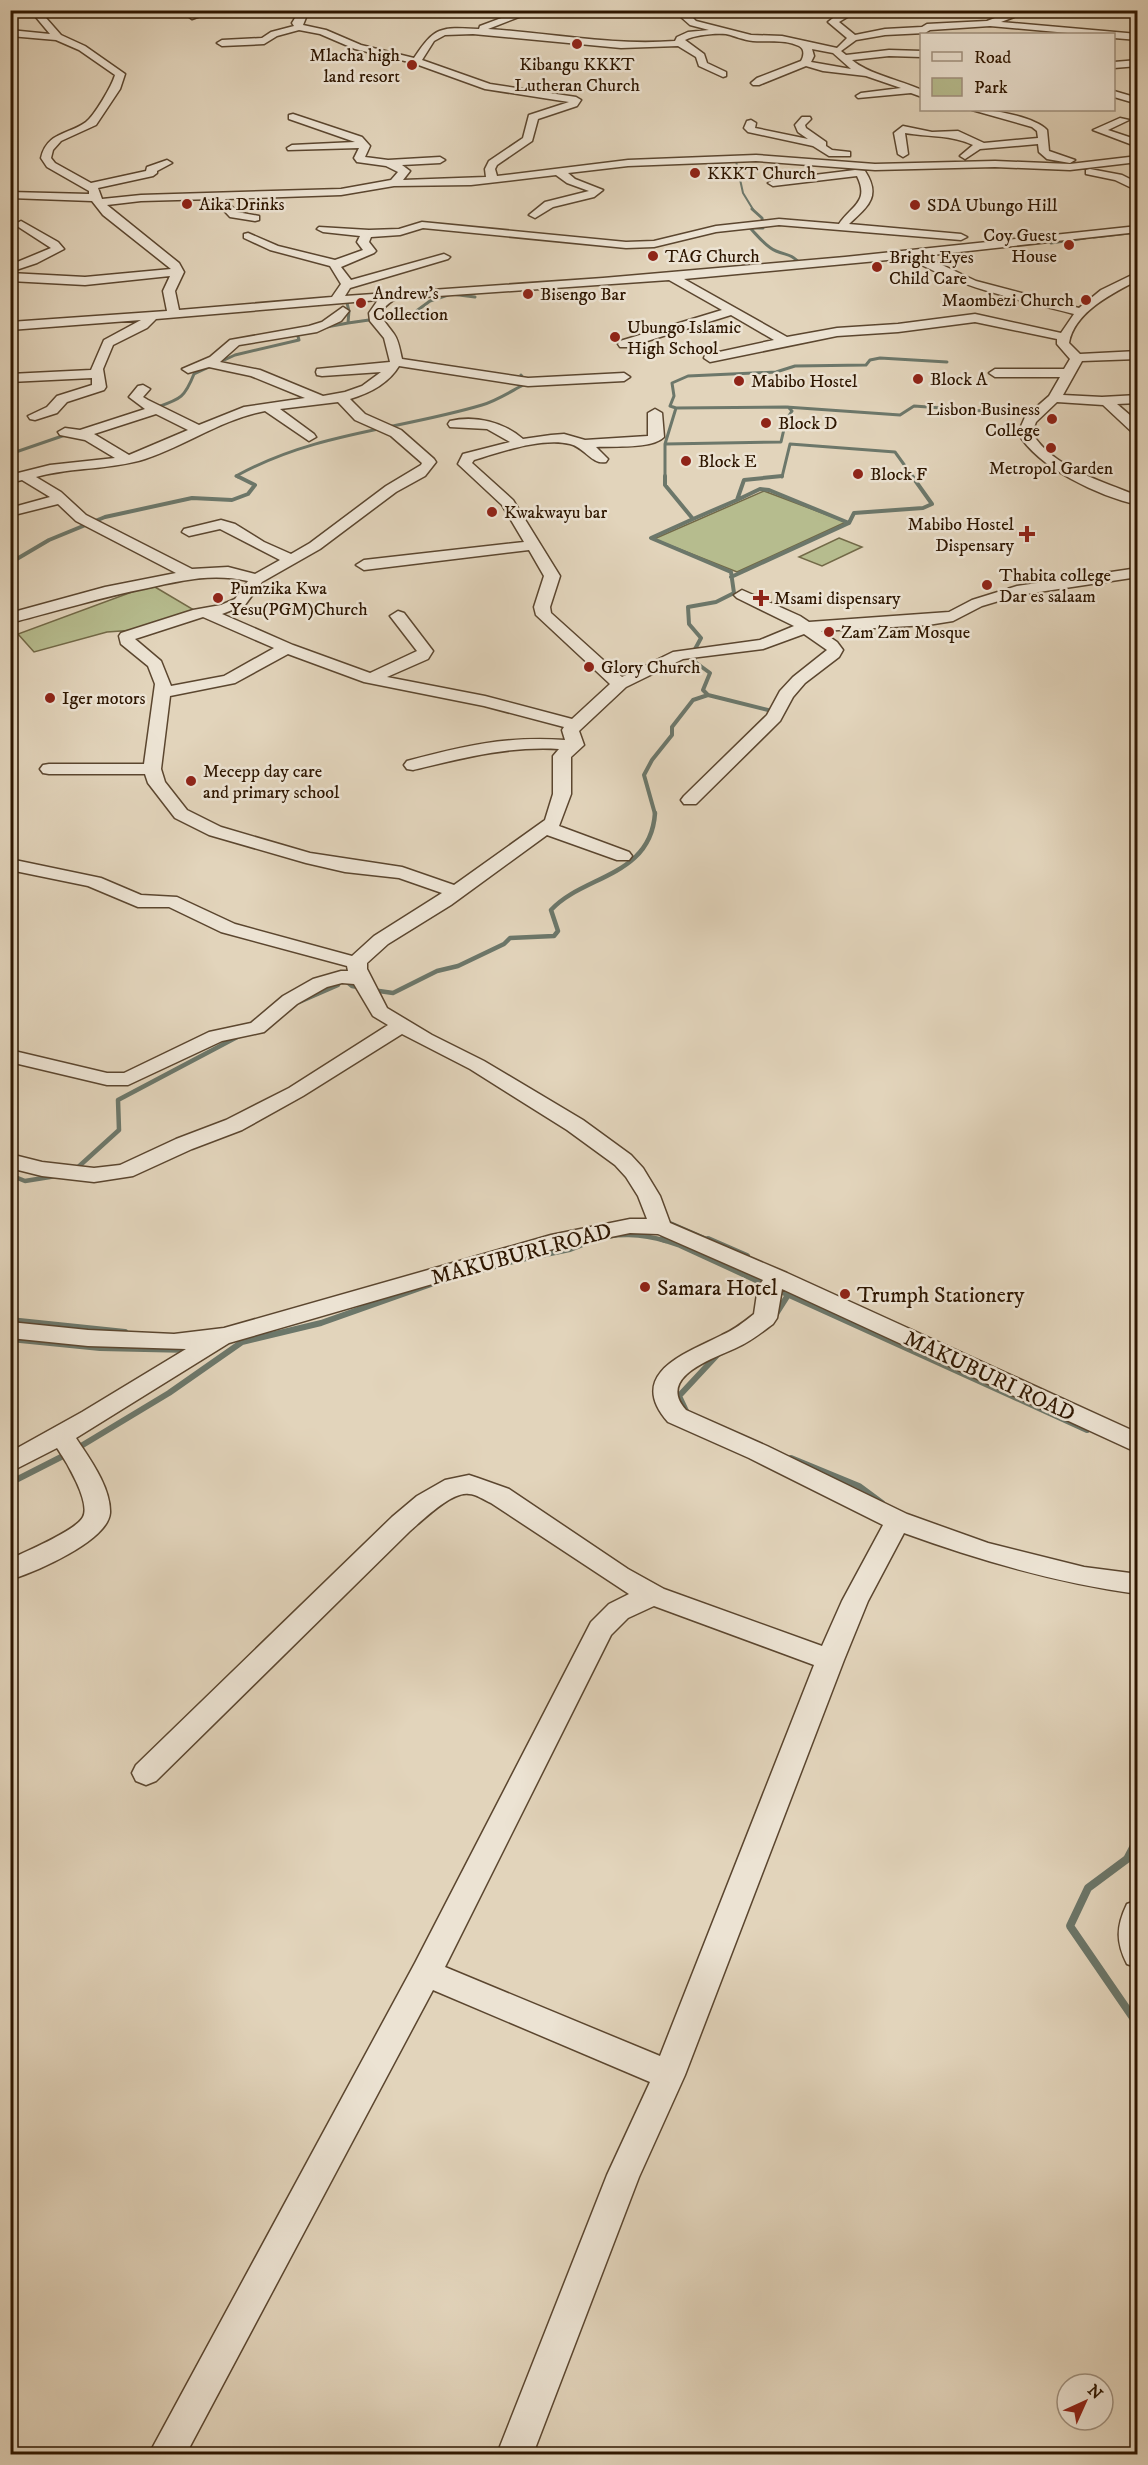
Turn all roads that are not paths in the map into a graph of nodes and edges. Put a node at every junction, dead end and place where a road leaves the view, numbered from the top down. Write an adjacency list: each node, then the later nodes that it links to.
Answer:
1 (34, 10): 11 (street)
2 (213, 10): 8 (street)
3 (305, 10): 13 (street)
4 (533, 10): 15 (street)
5 (677, 10): 14 (street)
6 (855, 10): 21 (street)
7 (1011, 15): 12 (street)
8 (192, 16)
9 (1053, 18): 12 (street)
10 (29, 22): 11 (street)
11 (45, 23): 19 (street)
12 (988, 24): 17 (street); 21 (street)
13 (299, 27): 22 (street); 27 (street)
14 (724, 31): 23 (street); 26 (street)
15 (477, 32): 23 (street); 27 (street)
16 (10, 33): 19 (street)
17 (1085, 33)
18 (1115, 35): 20 (street)
19 (58, 37): 65 (street)
20 (1137, 37)
21 (853, 38): 26 (street)
22 (222, 43)
23 (680, 44): 31 (street)
24 (804, 45): 28 (street)
25 (920, 54): 26 (street)
26 (840, 55): 32 (street)
27 (416, 61): 62 (street)
28 (805, 63): 32 (street); 33 (street)
29 (1137, 63): 30 (street)
30 (1115, 65)
31 (723, 74)
32 (867, 74): 34 (street)
33 (756, 83)
34 (910, 90): 35 (street); 37 (street)
35 (920, 94)
36 (1115, 94): 38 (street)
37 (861, 96)
38 (1135, 98)
39 (981, 111): 44 (street)
40 (293, 117): 45 (street)
41 (806, 119): 51 (street)
42 (1124, 120): 46 (street)
43 (751, 123): 51 (street)
44 (1044, 140): 47 (street); 56 (street)
45 (364, 144): 48 (street); 55 (street)
46 (1137, 144)
47 (981, 146): 50 (street); 50 (street)
48 (292, 148)
49 (858, 154): 51 (street)
50 (965, 156): 57 (street)
51 (827, 157): 58 (street); 59 (street)
52 (1137, 159): 56 (street)
53 (440, 160): 55 (street)
54 (166, 163): 65 (street)
55 (388, 163): 63 (street)
56 (1110, 163): 57 (street)
57 (1051, 166): 58 (street)
58 (887, 167): 61 (street)
59 (558, 171): 62 (street); 70 (street)
60 (1083, 171): 66 (street)
61 (861, 172): 64 (street); 74 (street)
62 (492, 178): 63 (street)
63 (394, 183): 68 (street)
64 (773, 183)
65 (90, 186): 69 (street)
66 (1137, 188)
67 (10, 195): 69 (street)
68 (217, 197): 69 (street); 71 (street)
69 (97, 200): 85 (street)
70 (535, 215)
71 (255, 218)
72 (946, 223): 79 (street)
73 (21, 224): 84 (street)
74 (843, 226): 77 (street); 79 (street)
75 (322, 229): 77 (street)
76 (1137, 230): 80 (street)
77 (368, 233): 83 (street)
78 (248, 236): 83 (street)
79 (951, 237): 80 (street)
80 (1013, 242): 81 (street)
81 (911, 254): 86 (street); 93 (street)
82 (444, 257): 89 (street)
83 (336, 264): 89 (street)
84 (10, 268)
85 (178, 272): 88 (street); 94 (street)
86 (669, 275): 90 (street); 92 (street)
87 (1137, 275): 93 (street)
88 (10, 277)
89 (348, 285): 91 (street)
90 (392, 295): 91 (street); 106 (street)
91 (340, 306): 96 (street); 99 (street)
92 (731, 311): 100 (street); 101 (street)
93 (1082, 312): 98 (street)
94 (174, 314): 95 (street); 96 (street)
95 (151, 316): 97 (street); 110 (street)
96 (245, 318): 99 (street)
97 (10, 326)
98 (1064, 337): 100 (street); 104 (street)
99 (253, 339): 105 (street)
100 (785, 341): 103 (street)
101 (624, 344)
102 (1137, 355): 104 (street)
103 (710, 358)
104 (1077, 358): 111 (street)
105 (209, 363): 107 (street); 118 (street)
106 (394, 365): 108 (street); 112 (street); 115 (street)
107 (188, 369)
108 (322, 372)
109 (995, 373): 111 (street)
110 (98, 374): 113 (street); 123 (street)
111 (1067, 374): 116 (street)
112 (624, 377)
113 (10, 378)
114 (143, 389): 121 (street)
115 (340, 396): 118 (street); 135 (street)
116 (1054, 398): 119 (street); 138 (street)
117 (1137, 399): 119 (street)
118 (320, 400): 120 (street)
119 (1105, 400): 126 (street)
120 (268, 407): 125 (street); 129 (street)
121 (156, 410): 125 (street); 128 (street)
122 (655, 413): 131 (street)
123 (35, 416)
124 (454, 424): 130 (street)
125 (198, 430): 133 (street)
126 (1137, 430)
127 (65, 432): 128 (street)
128 (81, 434): 133 (street)
129 (309, 437)
130 (520, 444): 131 (street); 134 (street)
131 (582, 444): 132 (street)
132 (601, 459)
133 (127, 460): 136 (street)
134 (465, 460): 135 (street); 141 (street)
135 (429, 462): 142 (street)
136 (18, 477): 137 (street)
137 (61, 499): 139 (street); 145 (street)
138 (1137, 501)
139 (10, 512)
140 (189, 532): 142 (street)
141 (534, 545): 143 (street); 154 (street)
142 (292, 560): 146 (street)
143 (364, 565)
144 (1137, 572): 151 (street)
145 (190, 574): 146 (street); 150 (street)
146 (257, 579): 148 (street)
147 (742, 595): 151 (street)
148 (204, 612): 152 (street); 155 (street)
149 (398, 616): 153 (street)
150 (10, 618)
151 (807, 627): 154 (street); 161 (street)
152 (287, 648): 153 (street); 155 (street)
153 (370, 679): 156 (street)
154 (620, 684): 156 (street)
155 (163, 692): 160 (street)
156 (575, 724): 157 (street)
157 (575, 745): 158 (street); 162 (street)
158 (413, 765)
159 (49, 769): 160 (street)
160 (152, 769): 165 (street)
161 (690, 800)
162 (546, 828): 163 (street); 165 (street)
163 (623, 856)
164 (10, 864): 166 (street)
165 (456, 892): 166 (street)
166 (359, 970): 167 (street); 168 (street)
167 (402, 1025): 169 (street); 170 (street)
168 (10, 1056)
169 (10, 1161)
170 (661, 1227): 171 (street, MAKUBURI ROAD); 173 (street, MAKUBURI ROAD)
171 (779, 1278): 175 (street, MAKUBURI ROAD); 177 (street)
172 (10, 1330): 173 (street, MAKUBURI ROAD)
173 (224, 1336): 174 (street)
174 (62, 1437): 176 (street); 178 (street)
175 (1137, 1444)
176 (10, 1463)
177 (898, 1521): 179 (street); 181 (street)
178 (10, 1570)
179 (1137, 1584)
180 (655, 1596): 181 (street); 182 (street); 185 (street)
181 (830, 1660): 186 (street)
182 (146, 1773)
183 (1137, 1913): 184 (street)
184 (1137, 1955)
185 (426, 1973): 186 (street); 187 (street)
186 (669, 2075): 188 (street)
187 (167, 2454)
188 (515, 2454)

